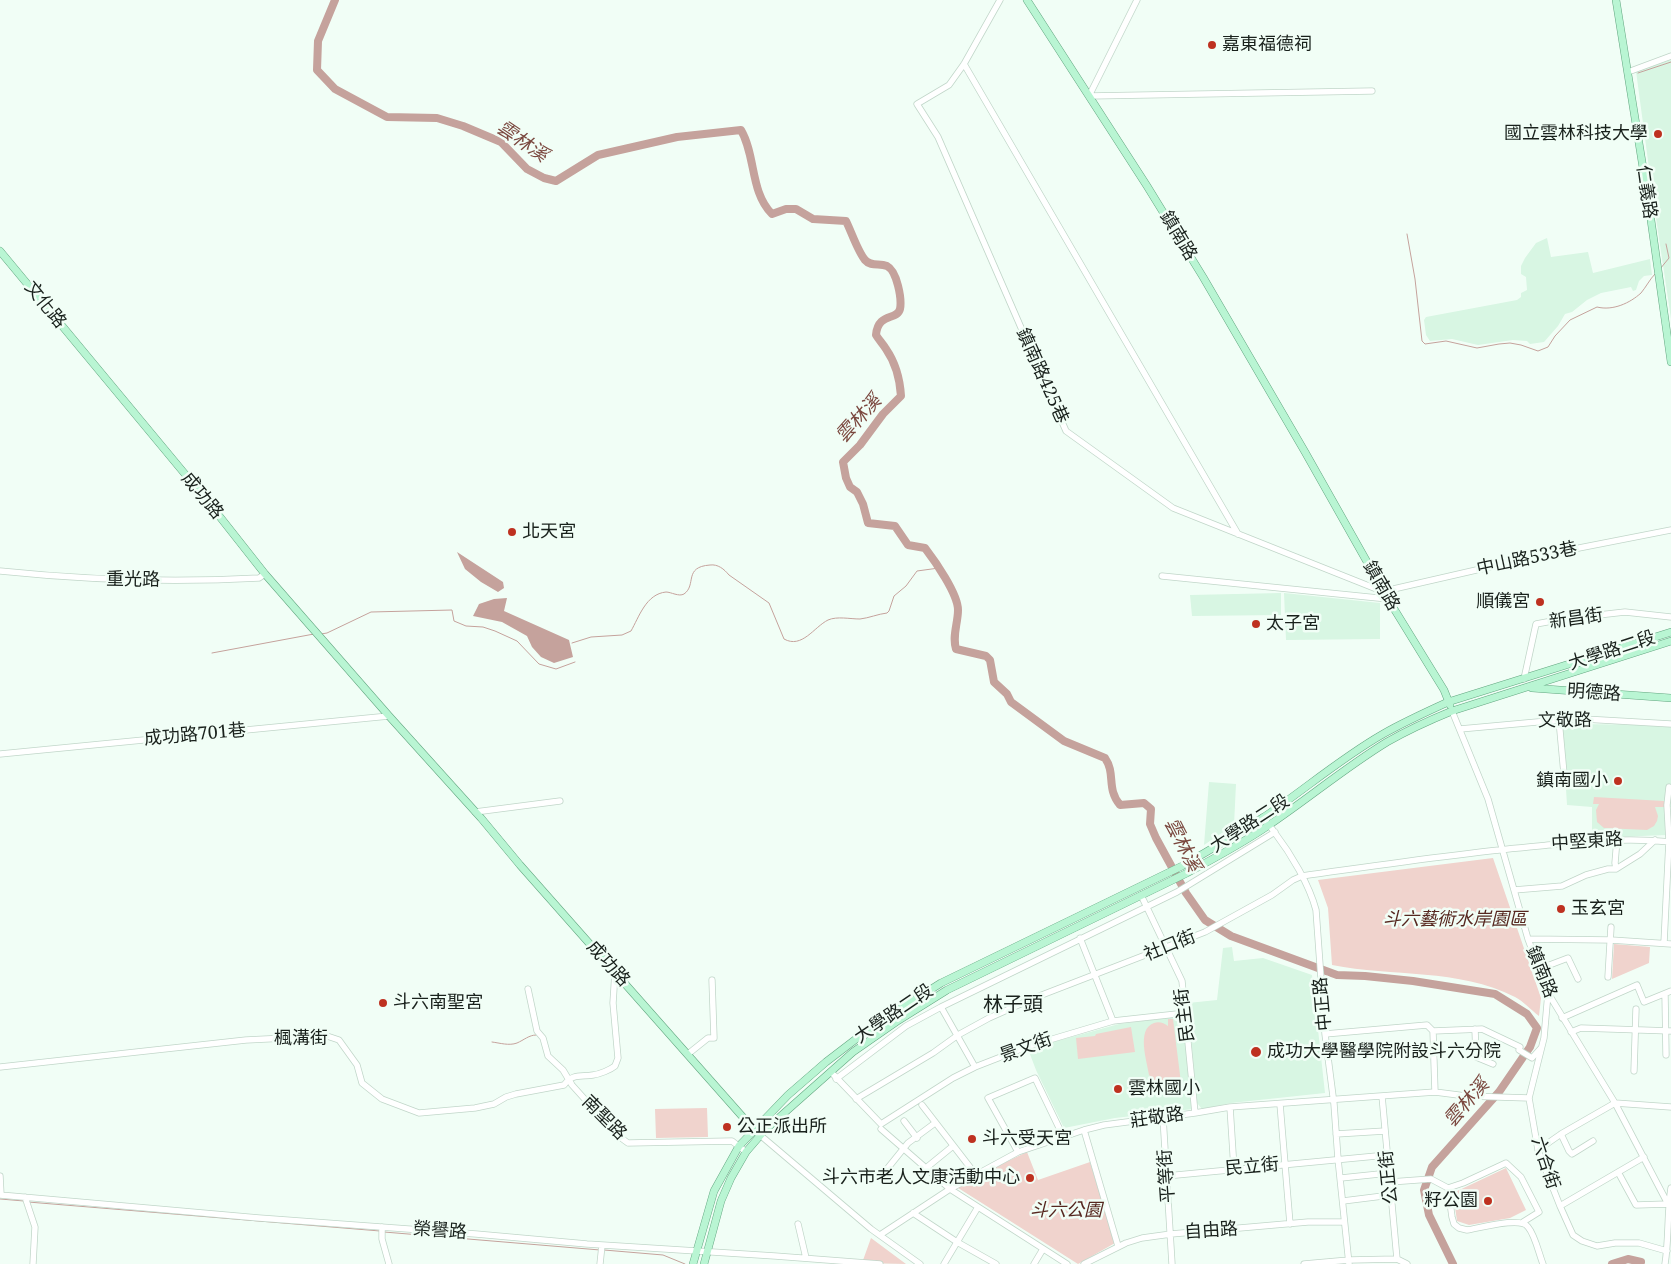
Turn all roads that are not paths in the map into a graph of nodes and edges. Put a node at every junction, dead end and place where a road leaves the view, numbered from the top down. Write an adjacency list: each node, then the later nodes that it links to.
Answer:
1 (1000, 0): 6 (street)
2 (1027, 0): 9 (main road, 鎮南路)
3 (1138, 0): 9 (street)
4 (1616, 0): 7 (main road, 仁義路)
5 (1671, 56): 7 (street)
6 (964, 64): 14 (street); 14 (street, 鎮南路425巷)
7 (1628, 72): 12 (main road, 仁義路)
8 (1372, 91): 9 (street)
9 (1089, 96): 18 (main road, 鎮南路)
10 (0, 251): 11 (main road, 文化路)
11 (88, 359): 16 (main road, 成功路)
12 (1671, 362)
13 (1671, 530): 18 (street, 中山路533巷)
14 (1238, 534): 18 (street, 鎮南路425巷)
15 (0, 571): 16 (street, 重光路)
16 (265, 574): 27 (main road, 成功路)
17 (1162, 576): 18 (street)
18 (1386, 596): 25 (main road, 鎮南路)
19 (1671, 617): 22 (street, 新昌街)
20 (1671, 632): 22 (main road, 大學路二段)
21 (1671, 641): 23 (main road, 大學路二段)
22 (1524, 679): 23 (main road); 25 (main road, 大學路二段)
23 (1526, 688): 24 (main road, 明德路); 26 (main road, 大學路二段)
24 (1671, 698)
25 (1448, 702): 26 (main road, 鎮南路); 31 (main road, 大學路二段)
26 (1452, 711): 30 (street, 鎮南路); 32 (main road, 大學路二段)
27 (389, 716): 33 (street, 成功路701巷); 37 (main road, 成功路)
28 (1559, 720): 29 (street, 文敬路); 30 (street, 文敬路); 34 (street)
29 (1671, 724)
30 (1460, 729): 44 (street, 鎮南路)
31 (1382, 734): 32 (main road); 38 (main road, 大學路二段)
32 (1386, 743): 39 (main road, 大學路二段)
33 (0, 754)
34 (1565, 785)
35 (1669, 787): 43 (street)
36 (560, 801): 37 (street)
37 (475, 812): 60 (main road, 成功路)
38 (1264, 817): 39 (street, 中正路); 50 (main road, 大學路二段)
39 (1268, 826): 40 (street, 中正路); 48 (main road, 大學路二段)
40 (1275, 832): 46 (street, 中正路); 49 (street, 大學路二段)
41 (1618, 839): 42 (street, 中堅東路); 44 (street, 中堅東路); 45 (street)
42 (1655, 840): 43 (street, 中堅東路); 45 (street)
43 (1670, 842): 56 (street)
44 (1502, 849): 46 (street, 社口街); 47 (street, 鎮南路)
45 (1616, 869): 47 (street)
46 (1302, 876): 58 (street, 社口街); 80 (street, 中正路)
47 (1514, 890): 54 (street, 鎮南路)
48 (1141, 895): 49 (street, 民主街); 51 (main road, 大學路二段)
49 (1147, 906): 53 (street, 大學路二段); 58 (street, 民主街)
50 (1090, 910): 51 (main road); 68 (main road, 大學路二段)
51 (1094, 918): 70 (main road, 大學路二段)
52 (1611, 927): 55 (street)
53 (1080, 938): 61 (street); 69 (street, 大學路二段)
54 (1528, 939): 55 (street); 59 (street, 鎮南路)
55 (1611, 940): 56 (street); 62 (street)
56 (1664, 943): 57 (street)
57 (1671, 944)
58 (1166, 948): 61 (street, 社口街); 72 (street, 民主街)
59 (1539, 969): 63 (street); 67 (street, 鎮南路)
60 (614, 972): 83 (main road, 成功路); 91 (street, 楓溝街)
61 (1095, 975): 74 (street); 81 (street, 社口街)
62 (1608, 977)
63 (1578, 979)
64 (712, 980): 83 (street)
65 (528, 989): 91 (street, 南聖路)
66 (1668, 992): 73 (street); 77 (street)
67 (1548, 993): 73 (street, 鎮南路); 82 (street, 六合街)
68 (912, 1001): 70 (main road); 109 (main road, 大學路二段)
69 (941, 1007): 81 (street); 90 (street, 大學路二段)
70 (918, 1008): 89 (main road, 大學路二段)
71 (1636, 1009): 76 (street)
72 (1186, 1013): 74 (street, 景文街); 102 (street, 民主街)
73 (1562, 1018): 79 (street, 鎮南路)
74 (1113, 1021): 87 (street, 景文街)
75 (1475, 1029): 78 (street); 82 (street); 85 (street)
76 (1636, 1030): 77 (street); 79 (street); 88 (street)
77 (1668, 1030): 84 (street)
78 (1434, 1032): 80 (street); 92 (street)
79 (1571, 1032): 97 (street, 鎮南路)
80 (1325, 1034): 96 (street, 中正路)
81 (958, 1035): 87 (street); 95 (street, 社口街)
82 (1541, 1048): 94 (street, 六合街)
83 (688, 1054): 109 (main road, 成功路)
84 (1666, 1055)
85 (1493, 1064)
86 (0, 1067): 91 (street, 楓溝街)
87 (975, 1068): 106 (street, 景文街)
88 (1634, 1071)
89 (831, 1072): 90 (street); 109 (main road, 大學路二段)
90 (836, 1079): 95 (street)
91 (568, 1080): 115 (street, 南聖路)
92 (1435, 1092): 93 (street, 莊敬路); 94 (street, 莊敬路)
93 (1382, 1096): 96 (street, 莊敬路); 108 (street, 公正街)
94 (1529, 1098): 118 (street, 六合街)
95 (856, 1099): 106 (street)
96 (1334, 1099): 98 (street, 莊敬路); 110 (street, 中正路)
97 (1615, 1103): 101 (street); 111 (street); 122 (street, 鎮南路)
98 (1280, 1104): 100 (street, 莊敬路); 124 (street)
99 (922, 1105): 105 (street)
100 (1230, 1107): 102 (street, 莊敬路); 127 (street)
101 (1671, 1107)
102 (1195, 1113): 103 (street, 莊敬路)
103 (1163, 1117): 107 (street, 莊敬路); 132 (street, 平等街)
104 (904, 1121): 113 (street)
105 (935, 1123): 113 (street); 116 (street)
106 (881, 1127): 117 (street)
107 (1084, 1130): 112 (street, 莊敬路); 155 (street)
108 (1385, 1130): 110 (street); 121 (street, 公正街)
109 (757, 1133): 115 (main road); 119 (main road); 152 (street, 成功路)
110 (1336, 1134): 123 (street, 中正路)
111 (1561, 1134): 114 (street); 118 (street)
112 (1063, 1136): 120 (street, 莊敬路); 120 (street)
113 (917, 1138): 117 (street)
114 (1592, 1142)
115 (739, 1146): 119 (street, 南聖路); 157 (main road)
116 (953, 1146): 125 (street); 130 (street)
117 (903, 1149): 125 (street); 126 (street)
118 (1538, 1150): 143 (street, 六合街)
119 (746, 1152): 158 (main road)
120 (1018, 1152): 130 (street, 莊敬路)
121 (1387, 1155): 123 (street, 民立街); 129 (street, 公正街)
122 (1644, 1157): 128 (street); 142 (street, 鎮南路)
123 (1338, 1159): 124 (street, 民立街); 133 (street, 中正路)
124 (1286, 1164): 127 (street, 民立街); 149 (street)
125 (926, 1168): 137 (street)
126 (887, 1169)
127 (1234, 1169): 132 (street, 民立街)
128 (1618, 1172): 142 (street); 143 (street)
129 (1389, 1173): 133 (street); 134 (street, 公正街)
130 (976, 1175): 137 (street, 莊敬路)
131 (0, 1176): 138 (street)
132 (1166, 1176): 151 (street, 平等街)
133 (1341, 1178): 141 (street, 中正路)
134 (1390, 1182): 135 (street); 139 (street, 公正街)
135 (1448, 1188): 147 (street); 147 (street)
136 (1671, 1188): 142 (street)
137 (950, 1189): 144 (street); 145 (street, 莊敬路)
138 (1, 1195): 140 (street, 榮譽路)
139 (1391, 1195): 141 (street); 162 (street, 公正街)
140 (25, 1197): 150 (street, 榮譽路); 164 (street)
141 (1343, 1201): 146 (street, 中正路)
142 (1668, 1204): 159 (street)
143 (1560, 1206): 159 (street, 六合街)
144 (978, 1207): 153 (street); 156 (street)
145 (913, 1213): 152 (street, 莊敬路); 153 (street)
146 (1344, 1222): 149 (street, 自由路); 163 (street, 中正路)
147 (1523, 1222): 180 (street)
148 (798, 1224): 161 (street)
149 (1290, 1224): 151 (street, 自由路)
150 (382, 1227): 154 (street, 榮譽路); 165 (street)
151 (1171, 1234): 155 (street, 自由路); 177 (street, 平等街)
152 (880, 1235): 171 (street, 成功路)
153 (957, 1242): 172 (street); 173 (street)
154 (602, 1244): 157 (street, 榮譽路); 166 (street)
155 (1118, 1246): 176 (street, 自由路)
156 (1043, 1249): 174 (street); 175 (street)
157 (696, 1250): 158 (street, 榮譽路); 167 (main road)
158 (707, 1251): 160 (street, 榮譽路); 168 (main road)
159 (1667, 1251): 181 (street)
160 (775, 1256): 161 (street, 榮譽路); 169 (street)
161 (806, 1258): 170 (street, 榮譽路)
162 (1397, 1259): 163 (street); 179 (street)
163 (1349, 1262): 178 (street)
164 (33, 1264)
165 (389, 1264)
166 (600, 1264)
167 (693, 1264)
168 (704, 1264)
169 (774, 1264)
170 (880, 1264)
171 (919, 1264)
172 (944, 1264)
173 (996, 1264)
174 (1034, 1264)
175 (1067, 1264)
176 (1084, 1264)
177 (1172, 1264)
178 (1304, 1264)
179 (1407, 1264)
180 (1543, 1264)
181 (1665, 1264)

